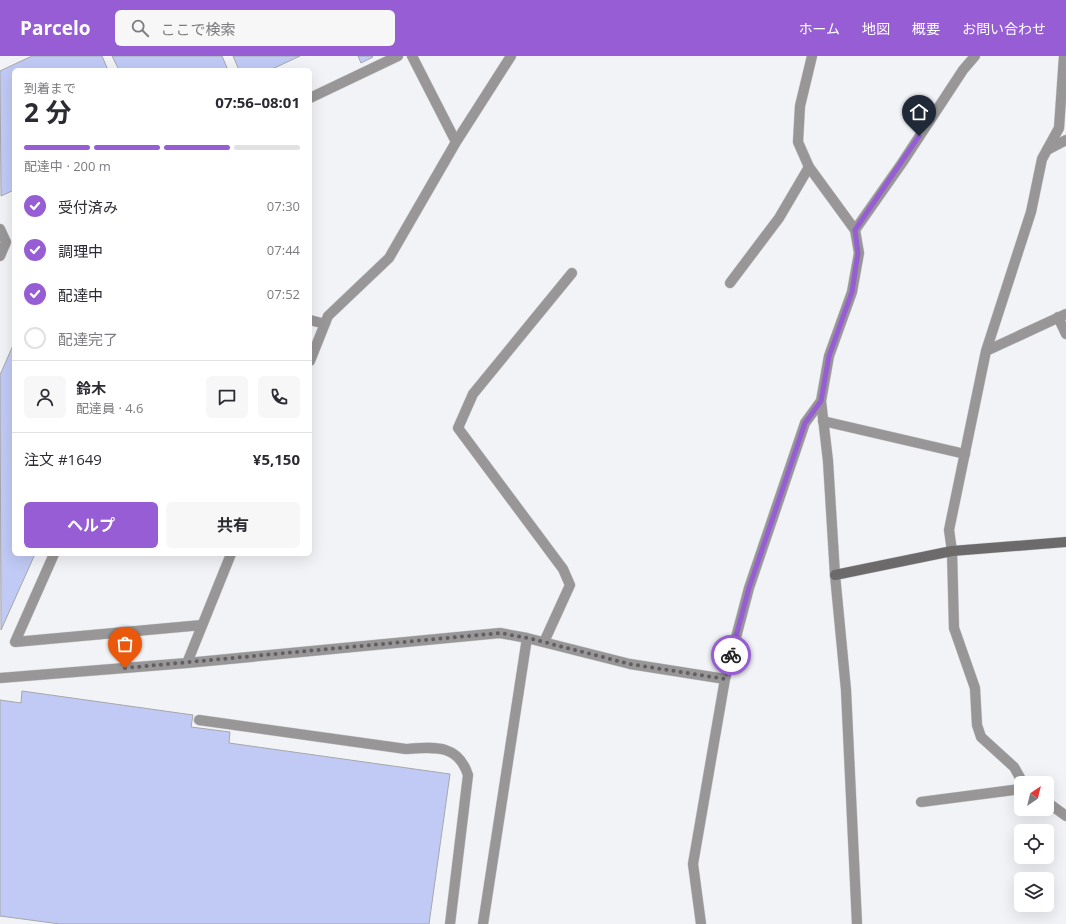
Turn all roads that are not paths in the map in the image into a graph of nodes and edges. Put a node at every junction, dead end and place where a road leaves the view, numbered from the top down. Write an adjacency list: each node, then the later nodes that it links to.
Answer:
1 (398, 56): 7 (street)
2 (412, 56): 9 (street)
3 (511, 56): 9 (street)
4 (812, 56): 11 (street)
5 (975, 56): 13 (street)
6 (1064, 56): 10 (street)
7 (312, 97)
8 (1066, 140): 10 (street)
9 (456, 142): 20 (street)
10 (1047, 150): 22 (street)
11 (809, 167): 13 (street); 17 (street)
12 (0, 229): 14 (street)
13 (855, 230): 24 (street)
14 (7, 242): 15 (street)
15 (0, 256)
16 (572, 273): 34 (street)
17 (730, 283)
18 (1062, 316): 21 (street); 22 (street)
19 (312, 321): 20 (street)
20 (325, 324): 23 (street)
21 (1066, 334)
22 (986, 351): 26 (street)
23 (312, 356)
24 (821, 401): 25 (street); 37 (street)
25 (824, 421): 26 (street); 31 (street)
26 (965, 454): 28 (street)
27 (1066, 542): 28 (street)
28 (952, 552): 31 (street); 39 (street)
29 (53, 556): 32 (street)
30 (231, 556): 32 (street)
31 (835, 575): 47 (street)
32 (202, 625): 35 (street)
33 (528, 638): 34 (street); 35 (street); 45 (street)
34 (544, 642): 37 (street)
35 (187, 663): 36 (street)
36 (0, 678)
37 (725, 679): 46 (street)
38 (199, 720): 44 (street)
39 (1019, 776)
40 (1014, 789): 41 (street)
41 (921, 802)
42 (1054, 807): 43 (street)
43 (1066, 816)
44 (450, 924)
45 (483, 924)
46 (701, 924)
47 (857, 924)

